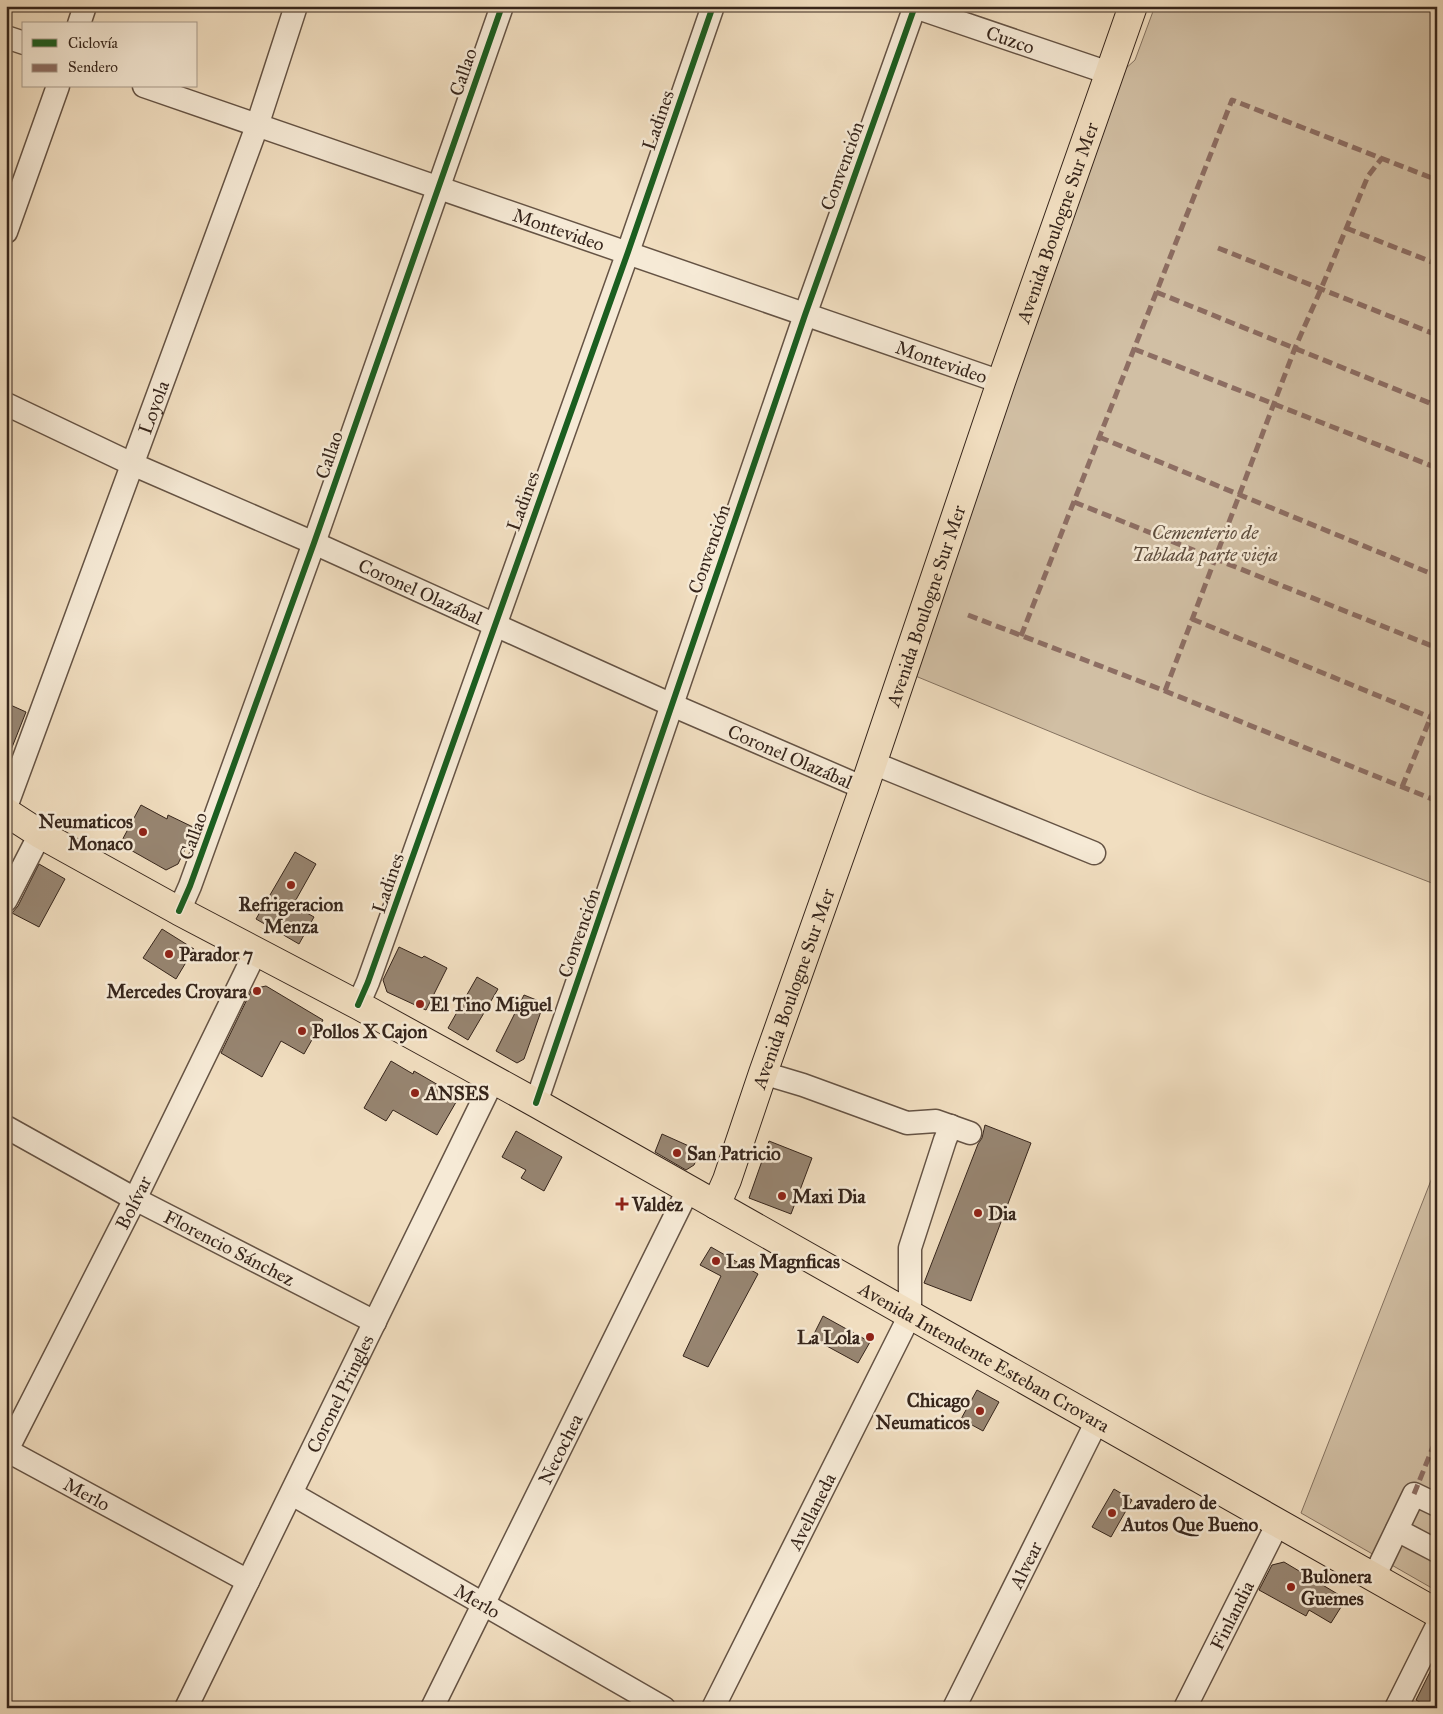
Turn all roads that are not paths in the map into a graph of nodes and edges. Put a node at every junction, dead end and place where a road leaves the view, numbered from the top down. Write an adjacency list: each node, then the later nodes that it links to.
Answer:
1 (85, 6): 7 (street)
2 (296, 6): 13 (street, Loyola)
3 (502, 6): 14 (street, Callao)
4 (713, 6): 16 (street, Ladines)
5 (1133, 6): 10 (main road, Avenida Boulogne Sur Mer)
6 (914, 7): 10 (street, Cuzco); 17 (street, Convención)
7 (81, 22)
8 (6, 37): 9 (street)
9 (22, 43)
10 (1109, 73): 18 (main road, Avenida Boulogne Sur Mer)
11 (57, 88): 15 (street)
12 (150, 88): 13 (street, Montevideo)
13 (257, 126): 14 (street, Montevideo); 20 (street, Loyola)
14 (438, 188): 16 (street, Montevideo); 21 (street, Callao)
15 (6, 232)
16 (628, 252): 17 (street, Montevideo); 22 (street, Ladines)
17 (805, 315): 18 (street, Montevideo); 23 (street, Convención)
18 (1000, 382): 24 (main road, Avenida Boulogne Sur Mer)
19 (6, 404): 20 (street, Coronel Olazábal)
20 (132, 464): 21 (street, Coronel Olazábal); 25 (street, Loyola)
21 (314, 543): 22 (street, Coronel Olazábal); 30 (street, Callao)
22 (495, 624): 23 (street, Coronel Olazábal); 32 (street, Ladines)
23 (672, 705): 24 (street, Coronel Olazábal); 35 (street, Convención)
24 (868, 775): 28 (street, Coronel Olazábal); 33 (main road, Avenida Boulogne Sur Mer)
25 (6, 807)
26 (6, 812): 27 (main road, Avenida Intendente Esteban Crovara)
27 (40, 834): 29 (street); 30 (main road, Avenida Intendente Esteban Crovara)
28 (1094, 853)
29 (6, 900)
30 (179, 911): 31 (main road, Avenida Intendente Esteban Crovara)
31 (256, 951): 32 (main road, Avenida Intendente Esteban Crovara); 38 (street, Bolívar)
32 (358, 1005): 34 (main road, Avenida Intendente Esteban Crovara)
33 (763, 1073): 39 (main road, Avenida Boulogne Sur Mer); 40 (street)
34 (492, 1080): 35 (main road, Avenida Intendente Esteban Crovara); 41 (street, Coronel Pringles)
35 (536, 1103): 37 (main road, Avenida Intendente Esteban Crovara)
36 (6, 1127): 38 (street, Florencio Sánchez)
37 (688, 1190): 39 (main road, Avenida Intendente Esteban Crovara); 51 (street, Necochea)
38 (135, 1199): 41 (street, Florencio Sánchez); 43 (street, Bolívar)
39 (716, 1205): 40 (main road, Avenida Intendente Esteban Crovara)
40 (910, 1315): 42 (main road, Avenida Intendente Esteban Crovara); 57 (street, Avellaneda)
41 (375, 1322): 44 (street, Coronel Pringles)
42 (1097, 1421): 46 (main road, Avenida Intendente Esteban Crovara); 58 (street, Alvear)
43 (6, 1451): 50 (street, Merlo)
44 (292, 1494): 50 (street, Coronel Pringles); 51 (street, Merlo)
45 (1437, 1505): 47 (street)
46 (1278, 1523): 49 (main road, Avenida Intendente Esteban Crovara); 59 (street, Finlandia)
47 (1397, 1530): 48 (street); 49 (street)
48 (1437, 1551)
49 (1374, 1577): 52 (main road, Avenida Intendente Esteban Crovara)
50 (248, 1581): 54 (street, Coronel Pringles)
51 (484, 1604): 55 (street, Necochea); 56 (street, Merlo)
52 (1437, 1613)
53 (1437, 1626): 60 (street)
54 (186, 1708)
55 (432, 1708)
56 (664, 1708)
57 (714, 1708)
58 (954, 1708)
59 (1185, 1708)
60 (1396, 1708)

